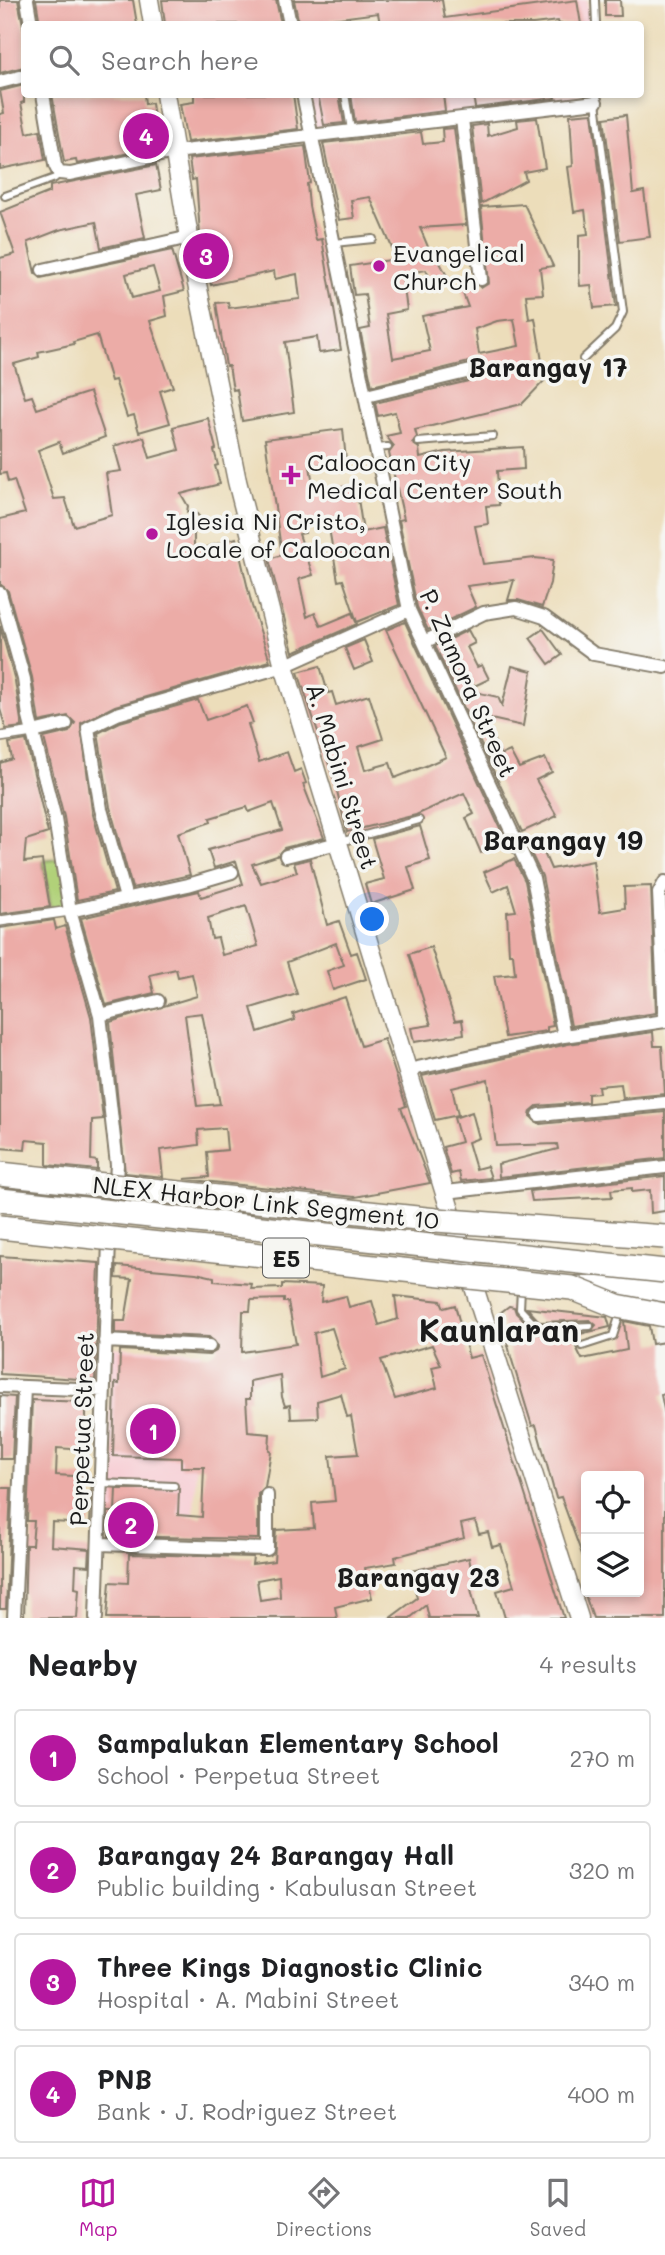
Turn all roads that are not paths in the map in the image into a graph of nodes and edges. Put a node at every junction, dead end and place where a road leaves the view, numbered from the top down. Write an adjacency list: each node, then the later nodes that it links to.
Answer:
1 (27, 0): 5 (street)
2 (149, 0): 6 (main road)
3 (285, 0): 7 (street)
4 (594, 0): 8 (lane)
5 (30, 21)
6 (152, 21)
7 (289, 21)
8 (596, 21)
9 (21, 77): 10 (street)
10 (0, 82)
11 (44, 98): 20 (street)
12 (166, 98): 19 (main road, A. Mabini Street)
13 (304, 98): 18 (street, P. Zamora Street)
14 (346, 98): 17 (lane)
15 (597, 98): 16 (street); 27 (lane)
16 (462, 119): 17 (street); 26 (street)
17 (351, 130): 18 (street)
18 (311, 134): 19 (street); 24 (street, P. Zamora Street)
19 (175, 152): 20 (street); 22 (main road, A. Mabini Street)
20 (59, 173): 21 (lane)
21 (5, 196)
22 (190, 237): 25 (street); 35 (main road, A. Mabini Street)
23 (373, 239): 24 (lane)
24 (334, 243): 29 (street, P. Zamora Street)
25 (43, 270)
26 (481, 279)
27 (583, 359)
28 (479, 369): 29 (street)
29 (366, 396): 33 (street, P. Zamora Street)
30 (493, 436): 31 (lane)
31 (418, 442)
32 (0, 593): 38 (street)
33 (409, 610): 34 (street, P. Zamora Street); 35 (street)
34 (424, 642): 36 (street); 51 (street, P. Zamora Street)
35 (284, 666): 41 (main road, A. Mabini Street); 45 (street)
36 (665, 667)
37 (66, 724): 38 (street)
38 (33, 732): 39 (street); 46 (street)
39 (0, 737)
40 (419, 820): 41 (lane)
41 (338, 843): 42 (street); 52 (main road, A. Mabini Street)
42 (286, 856)
43 (232, 872): 45 (street)
44 (665, 881): 50 (street)
45 (126, 898): 46 (street)
46 (70, 911): 47 (street); 49 (street)
47 (0, 921)
48 (158, 1001): 49 (street)
49 (100, 1015): 59 (street)
50 (665, 1020): 51 (street)
51 (564, 1036): 52 (street)
52 (408, 1070): 57 (main road, A. Mabini Street)
53 (665, 1103): 54 (street)
54 (539, 1115)
55 (665, 1167): 57 (street)
56 (0, 1174): 62 (highway, bridge)
57 (446, 1192): 83 (main road, A. Mabini Street)
58 (0, 1200): 64 (highway, NLEX Harbor Link Segment 10 / E5, bridge)
59 (114, 1207)
60 (0, 1227): 63 (highway, E5, bridge)
61 (0, 1236): 63 (highway, bridge)
62 (665, 1237)
63 (103, 1239): 66 (highway, E5, bridge); 71 (street, Perpetua Street)
64 (665, 1271)
65 (521, 1289): 70 (lane)
66 (572, 1289): 67 (highway); 69 (highway, bridge)
67 (665, 1290)
68 (624, 1299): 73 (lane)
69 (665, 1315)
70 (590, 1326)
71 (105, 1341): 72 (street); 76 (street, Perpetua Street)
72 (209, 1346)
73 (582, 1346)
74 (0, 1386): 75 (street)
75 (23, 1388): 76 (street); 81 (street)
76 (103, 1390): 77 (street, Perpetua Street)
77 (100, 1483): 78 (lane); 80 (street, Perpetua Street)
78 (174, 1486)
79 (267, 1495): 80 (street)
80 (99, 1544): 82 (street, Perpetua Street)
81 (14, 1618)
82 (96, 1618)
83 (579, 1618)

